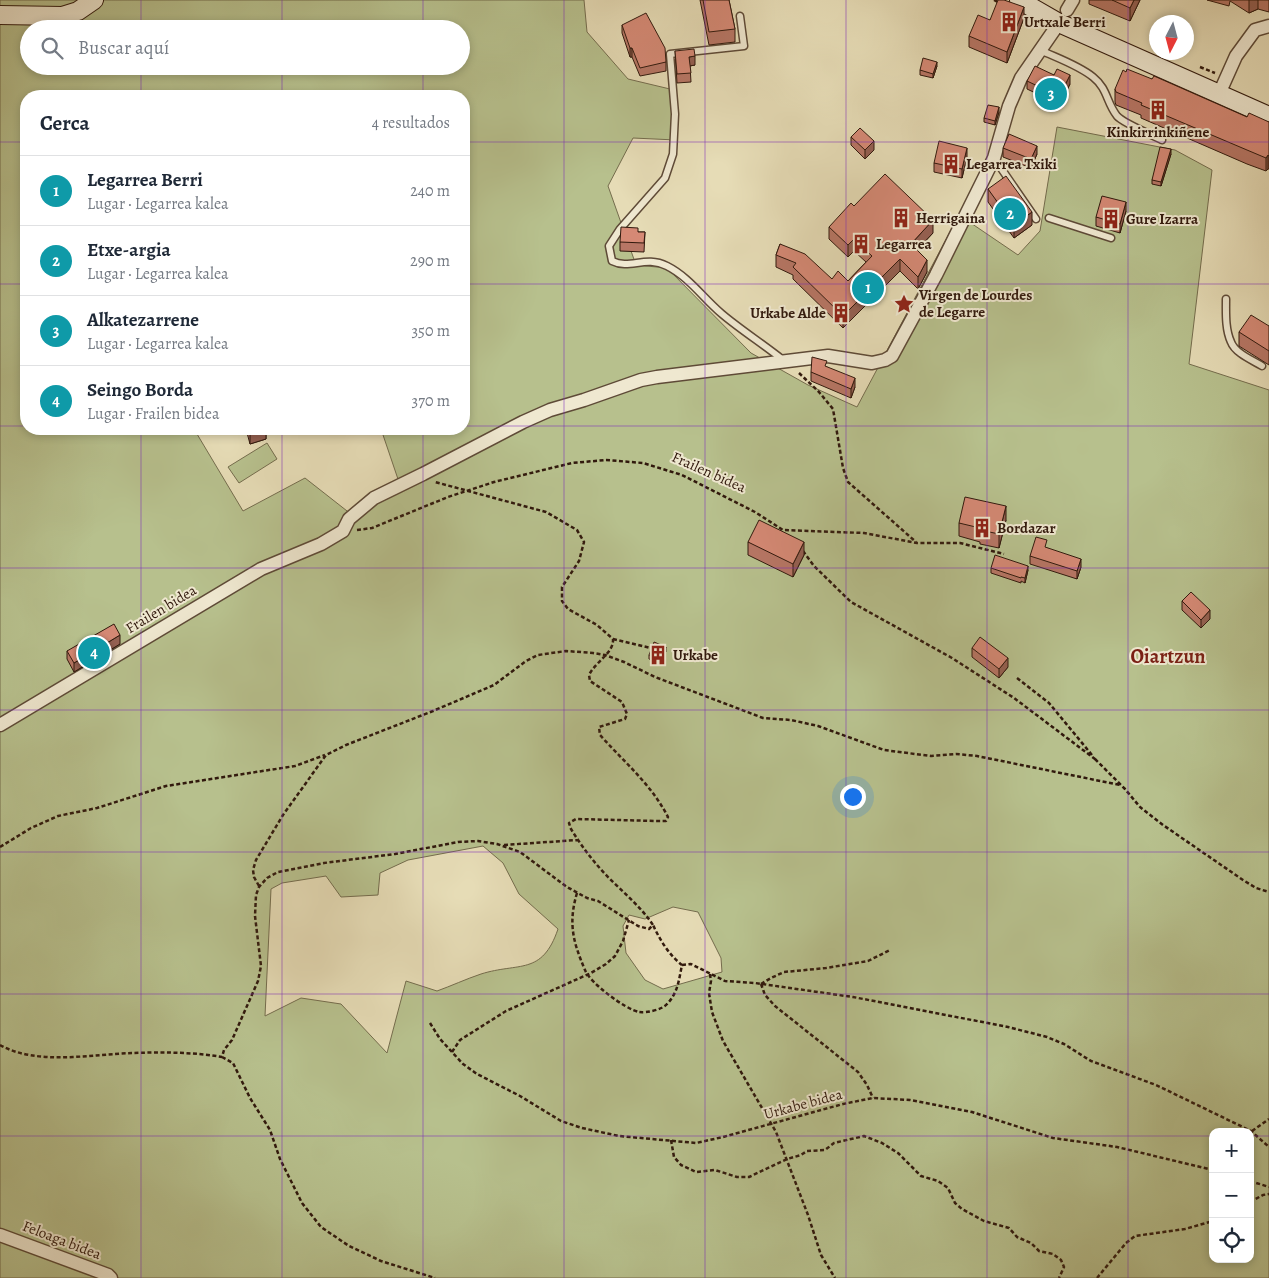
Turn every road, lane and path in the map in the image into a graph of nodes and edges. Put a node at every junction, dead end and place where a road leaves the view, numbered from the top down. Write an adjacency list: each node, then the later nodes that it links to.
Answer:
1 (94, 0): 4 (main road)
2 (1020, 0): 3 (main road)
3 (1066, 11): 7 (street, Frailen bidea); 8 (main road)
4 (0, 15)
5 (740, 16): 16 (lane)
6 (1269, 26): 8 (street)
7 (1040, 50): 10 (lane); 11 (street, Frailen bidea)
8 (1219, 94): 9 (main road)
9 (1269, 116)
10 (1162, 140)
11 (994, 158): 13 (lane); 16 (street, Frailen bidea)
12 (1049, 218): 14 (lane)
13 (1036, 219)
14 (1111, 238)
15 (1226, 299): 17 (lane)
16 (784, 361): 18 (street, Frailen bidea); 23 (path)
17 (1262, 366)
18 (423, 474): 19 (path); 21 (street, Frailen bidea)
19 (467, 490): 20 (path, Frailen bidea); 21 (path, Frailen bidea); 26 (path)
20 (783, 530): 22 (path, Frailen bidea); 23 (path)
21 (343, 531): 30 (street, Frailen bidea)
22 (789, 536)
23 (917, 543): 25 (path)
24 (801, 548): 32 (path)
25 (1004, 554)
26 (613, 638): 27 (path); 28 (path)
27 (657, 650)
28 (605, 655): 31 (path); 33 (path); 34 (path)
29 (1018, 678): 32 (path)
30 (0, 725)
31 (326, 755): 36 (path); 37 (path)
32 (1095, 759): 33 (path)
33 (1120, 785): 38 (path)
34 (578, 840): 35 (path); 41 (path)
35 (502, 846): 37 (path); 39 (path)
36 (0, 847)
37 (259, 887): 50 (path)
38 (1269, 892)
39 (577, 893): 40 (path); 45 (path)
40 (629, 920): 41 (path); 45 (path)
41 (653, 925): 43 (path)
42 (890, 950): 46 (path)
43 (682, 966): 44 (path); 45 (path)
44 (710, 974): 46 (path); 53 (path)
45 (588, 975): 49 (path)
46 (761, 984): 51 (path); 54 (path)
47 (430, 1024): 49 (path, Urkabe bidea)
48 (0, 1045): 50 (path)
49 (452, 1052): 57 (path, Urkabe bidea)
50 (222, 1057): 68 (path)
51 (873, 1098): 53 (path, Urkabe bidea); 60 (path, Urkabe bidea)
52 (1269, 1119): 55 (path)
53 (770, 1124): 57 (path, Urkabe bidea); 59 (path)
54 (1245, 1128)
55 (1254, 1129)
56 (1254, 1134): 58 (path)
57 (671, 1140): 59 (path)
58 (1269, 1147)
59 (787, 1159): 69 (path); 70 (path)
60 (1209, 1169)
61 (1254, 1182): 62 (path)
62 (1269, 1187)
63 (1269, 1194): 64 (path)
64 (1254, 1200)
65 (1209, 1222): 71 (path)
66 (0, 1235): 67 (street, Feloaga bidea)
67 (111, 1278)
68 (435, 1278)
69 (835, 1278)
70 (1059, 1278)
71 (1097, 1278)

